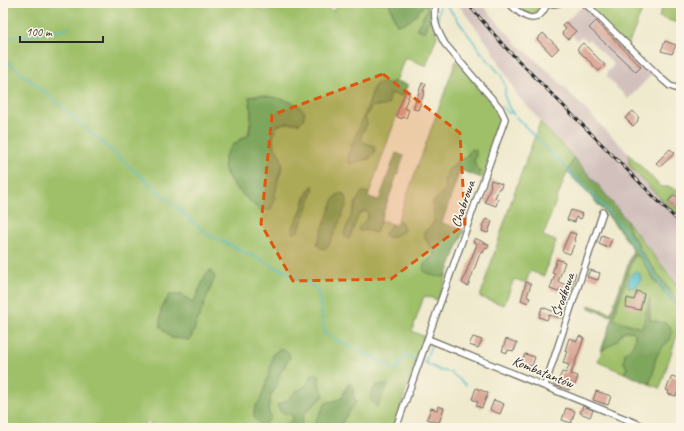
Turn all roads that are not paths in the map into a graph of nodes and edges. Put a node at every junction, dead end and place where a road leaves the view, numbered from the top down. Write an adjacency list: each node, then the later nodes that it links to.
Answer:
1 (436, 3): 8 (street, Chabrowa)
2 (509, 3): 5 (street)
3 (559, 3): 5 (street)
4 (583, 3): 6 (street)
5 (547, 4)
6 (681, 90)
7 (603, 212): 9 (street, Środkowa)
8 (428, 339): 9 (street, Kombatantów); 10 (street, Chabrowa)
9 (545, 385): 11 (street, Kombatantów)
10 (396, 428)
11 (648, 428)

